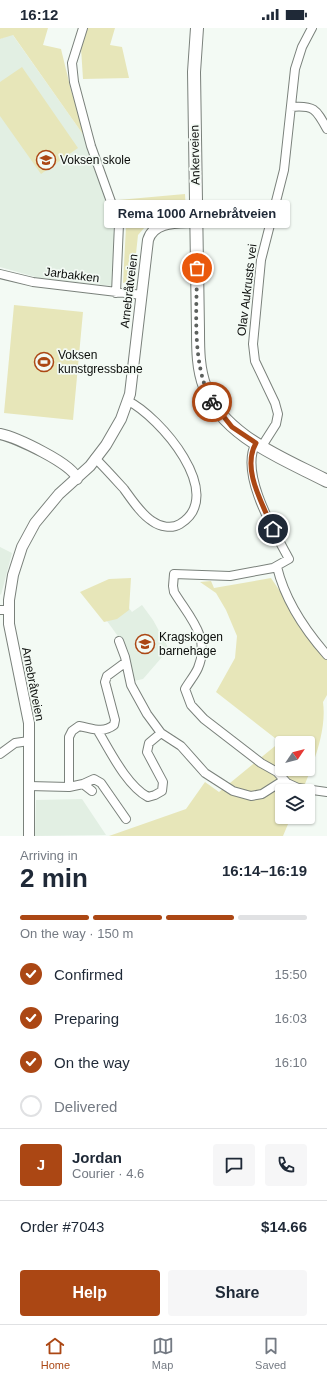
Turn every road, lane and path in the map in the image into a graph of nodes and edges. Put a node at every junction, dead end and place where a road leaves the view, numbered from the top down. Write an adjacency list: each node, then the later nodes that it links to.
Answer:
1 (83, 28): 8 (street)
2 (197, 28): 6 (main road, Ankerveien)
3 (312, 28): 4 (street, Olav Aukrusts vei)
4 (291, 107): 5 (street); 12 (street, Olav Aukrusts vei)
5 (327, 128)
6 (196, 222): 9 (street, Arnebråtveien); 12 (main road, Ankerveien)
7 (0, 274): 8 (street, Jarbakken)
8 (116, 293): 9 (street, Jarbakken)
9 (142, 295): 10 (street, Arnebråtveien)
10 (128, 401): 13 (street, Arnebråtveien); 13 (street)
11 (0, 434): 14 (street)
12 (259, 444): 15 (main road, Ankerveien); 16 (street, Olav Aukrusts vei)
13 (95, 458): 14 (street, Arnebråtveien)
14 (72, 479): 17 (street, Arnebråtveien)
15 (327, 482)
16 (277, 566): 19 (street); 25 (street)
17 (4, 610): 23 (street, Arnebråtveien)
18 (119, 641): 20 (street)
19 (327, 655)
20 (126, 662): 21 (street); 22 (street)
21 (98, 731): 22 (street); 28 (street)
22 (161, 733): 25 (street)
23 (29, 741): 24 (street); 27 (street, Arnebråtveien)
24 (0, 754)
25 (284, 780): 30 (street)
26 (83, 784): 28 (street); 29 (street); 31 (street)
27 (29, 786): 28 (street); 32 (street, Arnebråtveien)
28 (69, 787)
29 (92, 791)
30 (327, 792)
31 (126, 820)
32 (28, 836)

